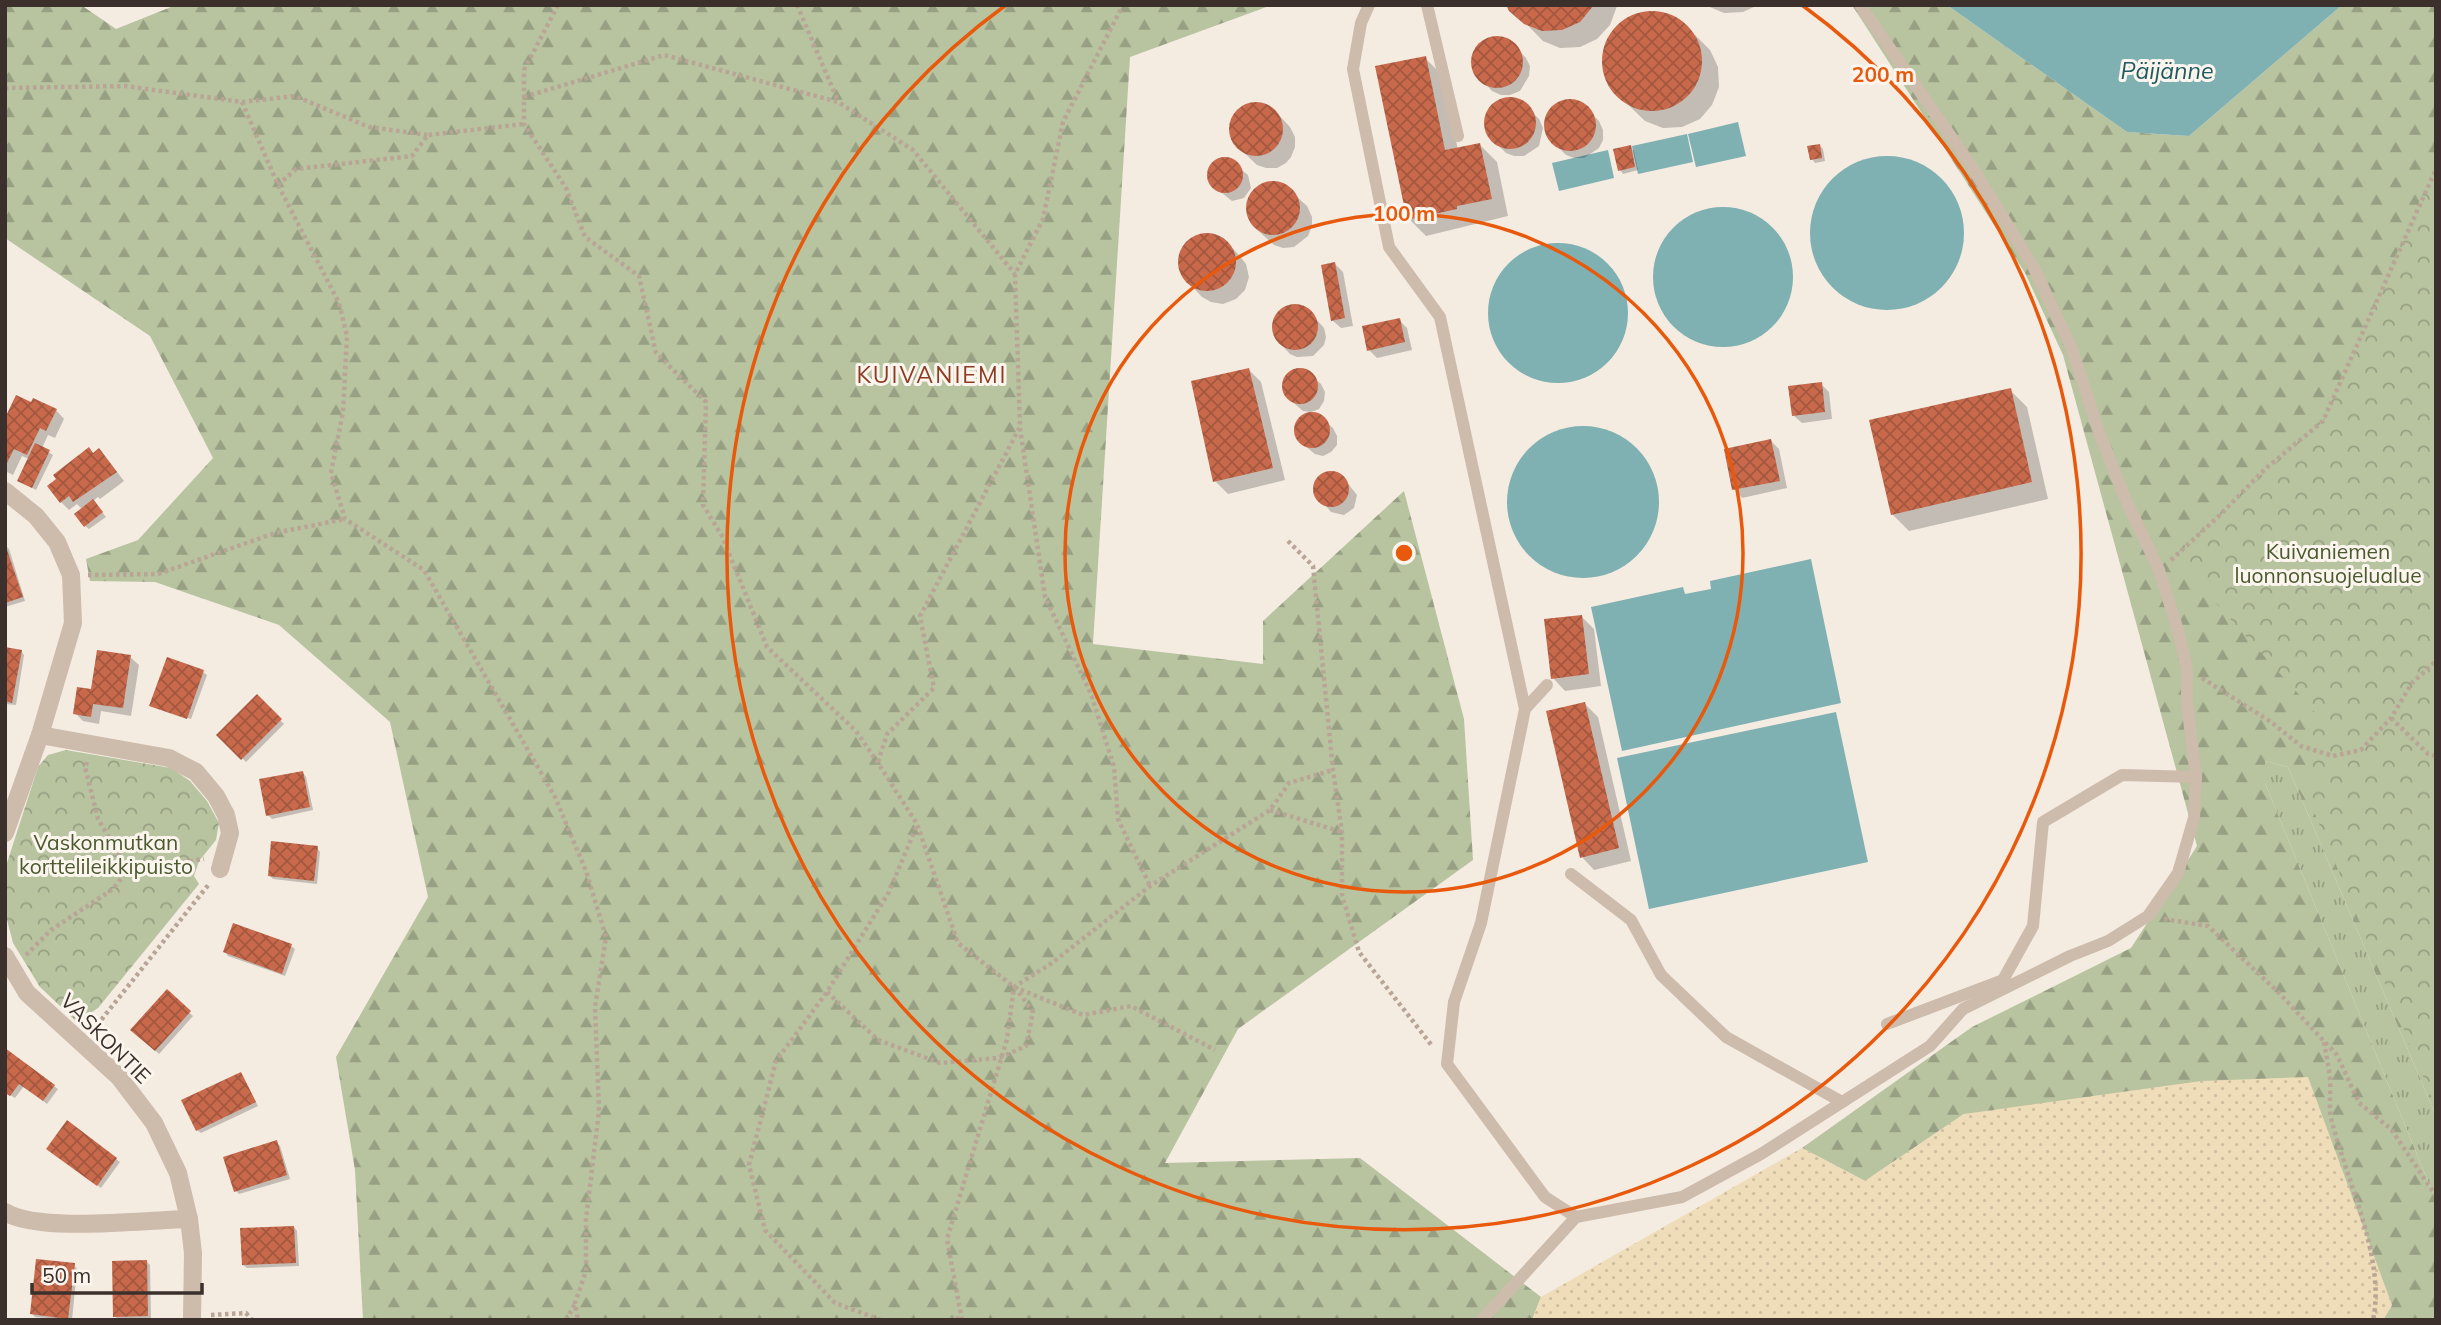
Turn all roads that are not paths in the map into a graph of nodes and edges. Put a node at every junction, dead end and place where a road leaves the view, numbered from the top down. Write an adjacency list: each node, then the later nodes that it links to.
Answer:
1 (1369, 5): 7 (lane)
2 (1427, 5): 4 (lane)
3 (1860, 5): 9 (lane)
4 (1458, 136)
5 (5, 491): 8 (street)
6 (1547, 685): 7 (lane)
7 (1525, 709): 17 (lane)
8 (40, 735): 10 (street); 11 (street)
9 (2196, 777): 14 (lane); 15 (lane)
10 (5, 833)
11 (222, 863)
12 (1570, 874): 15 (lane)
13 (9, 962): 18 (street, VASKONTIE)
14 (1887, 1024)
15 (1842, 1102): 17 (lane)
16 (5, 1212): 18 (street)
17 (1576, 1217): 20 (lane)
18 (189, 1219): 19 (street, VASKONTIE)
19 (192, 1318)
20 (1482, 1320)

